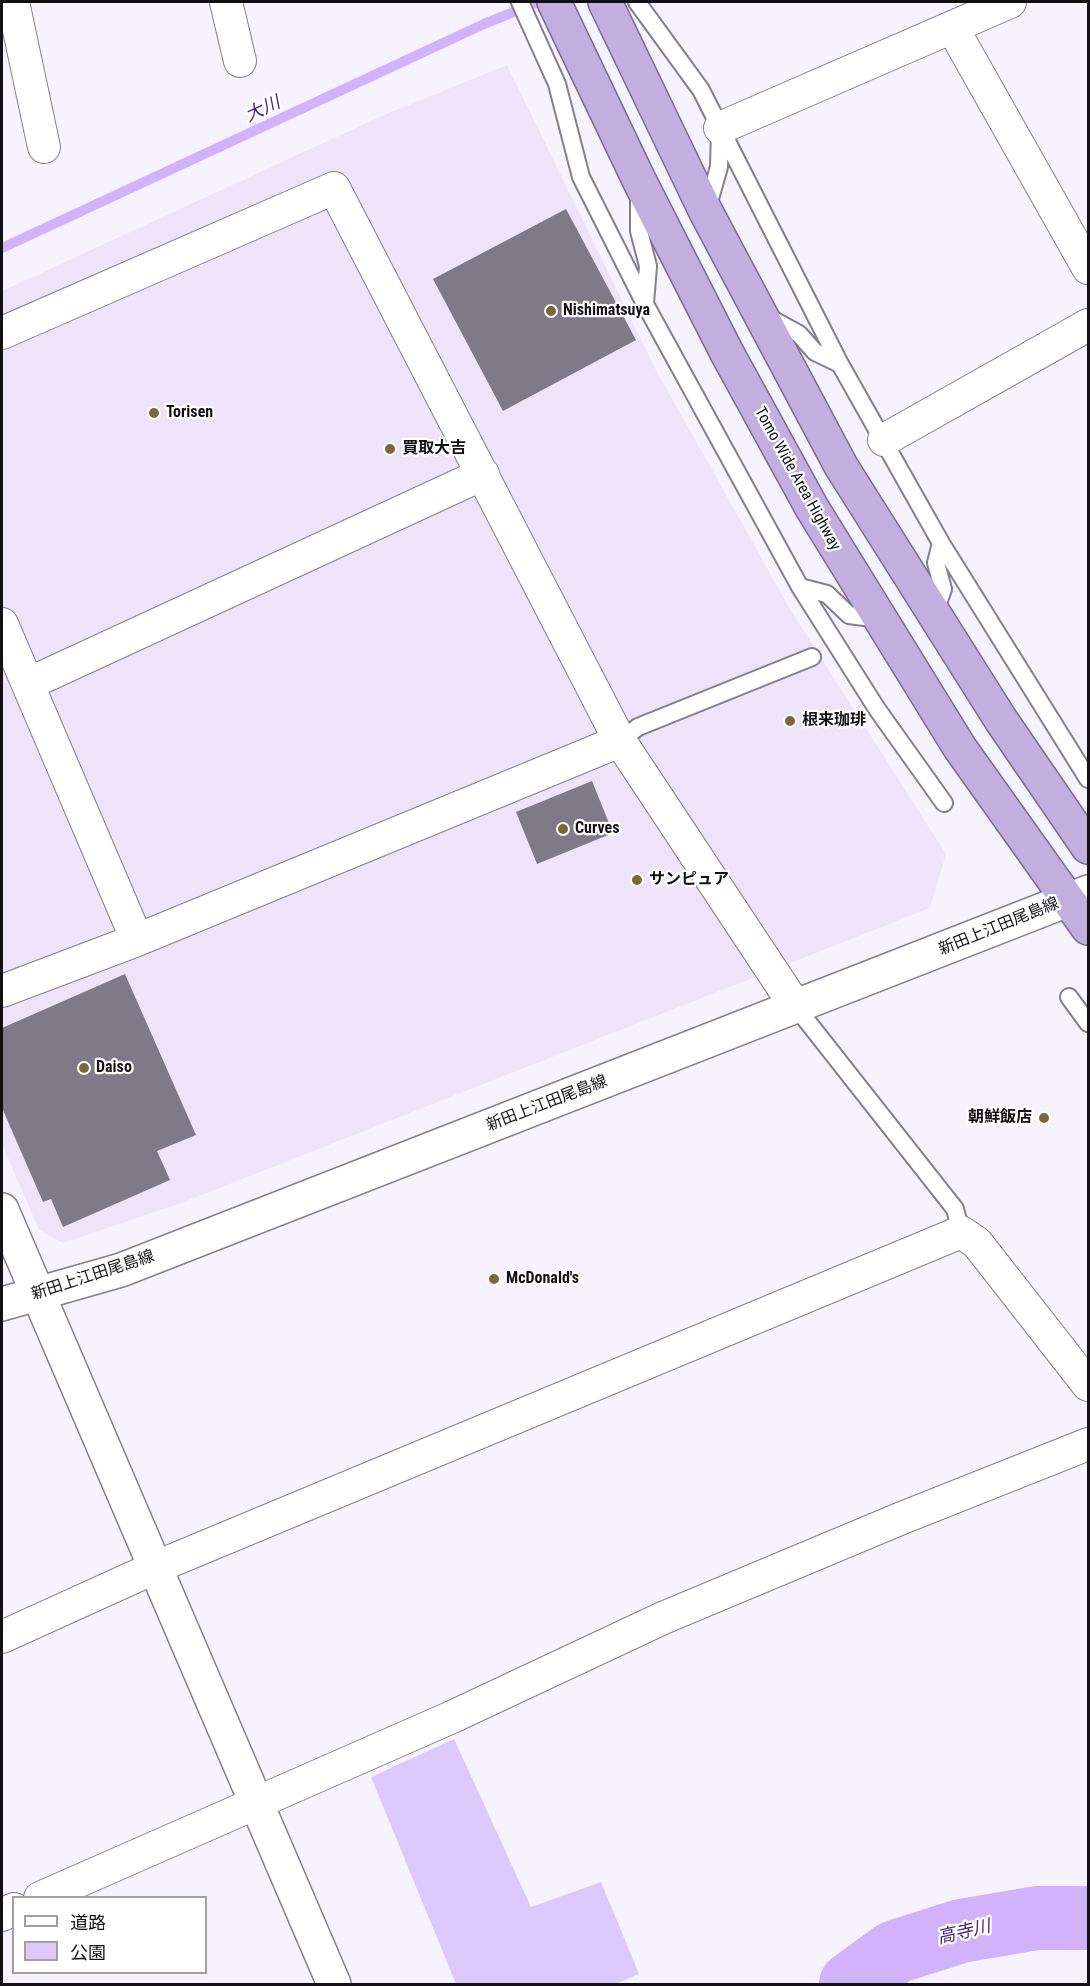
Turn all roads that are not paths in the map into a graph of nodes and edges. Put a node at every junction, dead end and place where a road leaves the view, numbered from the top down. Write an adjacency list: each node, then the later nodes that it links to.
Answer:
1 (14, 2): 11 (street)
2 (226, 2): 9 (street)
3 (520, 2): 8 (lane)
4 (554, 2): 8 (highway, Tomo Wide Area Highway)
5 (1010, 2): 7 (street)
6 (624, 7): 10 (lane); 13 (highway)
7 (952, 27): 10 (street); 14 (street)
8 (556, 44): 12 (highway, Tomo Wide Area Highway); 15 (lane)
9 (240, 61)
10 (720, 128): 13 (lane); 19 (lane)
11 (44, 147)
12 (639, 180): 15 (lane); 25 (highway, Tomo Wide Area Highway)
13 (706, 212): 16 (highway)
14 (1089, 268)
15 (645, 304): 23 (lane)
16 (762, 314): 19 (lane); 24 (highway)
17 (1089, 325): 20 (street)
18 (2, 333): 21 (street)
19 (840, 364): 20 (lane)
20 (884, 440): 22 (lane)
21 (483, 474): 28 (street); 29 (street)
22 (941, 543): 24 (lane); 30 (lane)
23 (800, 587): 25 (lane); 31 (lane)
24 (933, 615): 32 (highway)
25 (879, 620): 33 (highway, Tomo Wide Area Highway)
26 (2, 624): 28 (street)
27 (812, 657): 29 (lane)
28 (28, 684): 35 (street)
29 (620, 741): 35 (street); 38 (street)
30 (1089, 779)
31 (944, 803)
32 (1089, 847)
33 (1078, 896): 34 (highway, Tomo Wide Area Highway); 38 (main road, 新田上江田尾島線)
34 (1089, 928)
35 (137, 940): 36 (street)
36 (2, 991)
37 (1069, 997): 39 (lane)
38 (796, 1007): 41 (lane); 42 (main road, 新田上江田尾島線)
39 (1089, 1023)
40 (2, 1210): 42 (main road)
41 (961, 1232): 44 (street); 46 (street)
42 (36, 1295): 43 (main road, 新田上江田尾島線); 46 (main road)
43 (2, 1304)
44 (1089, 1385)
45 (1089, 1444): 48 (street)
46 (154, 1568): 47 (street); 48 (main road)
47 (2, 1637)
48 (255, 1802): 49 (street); 50 (main road)
49 (44, 1896)
50 (334, 1984)

